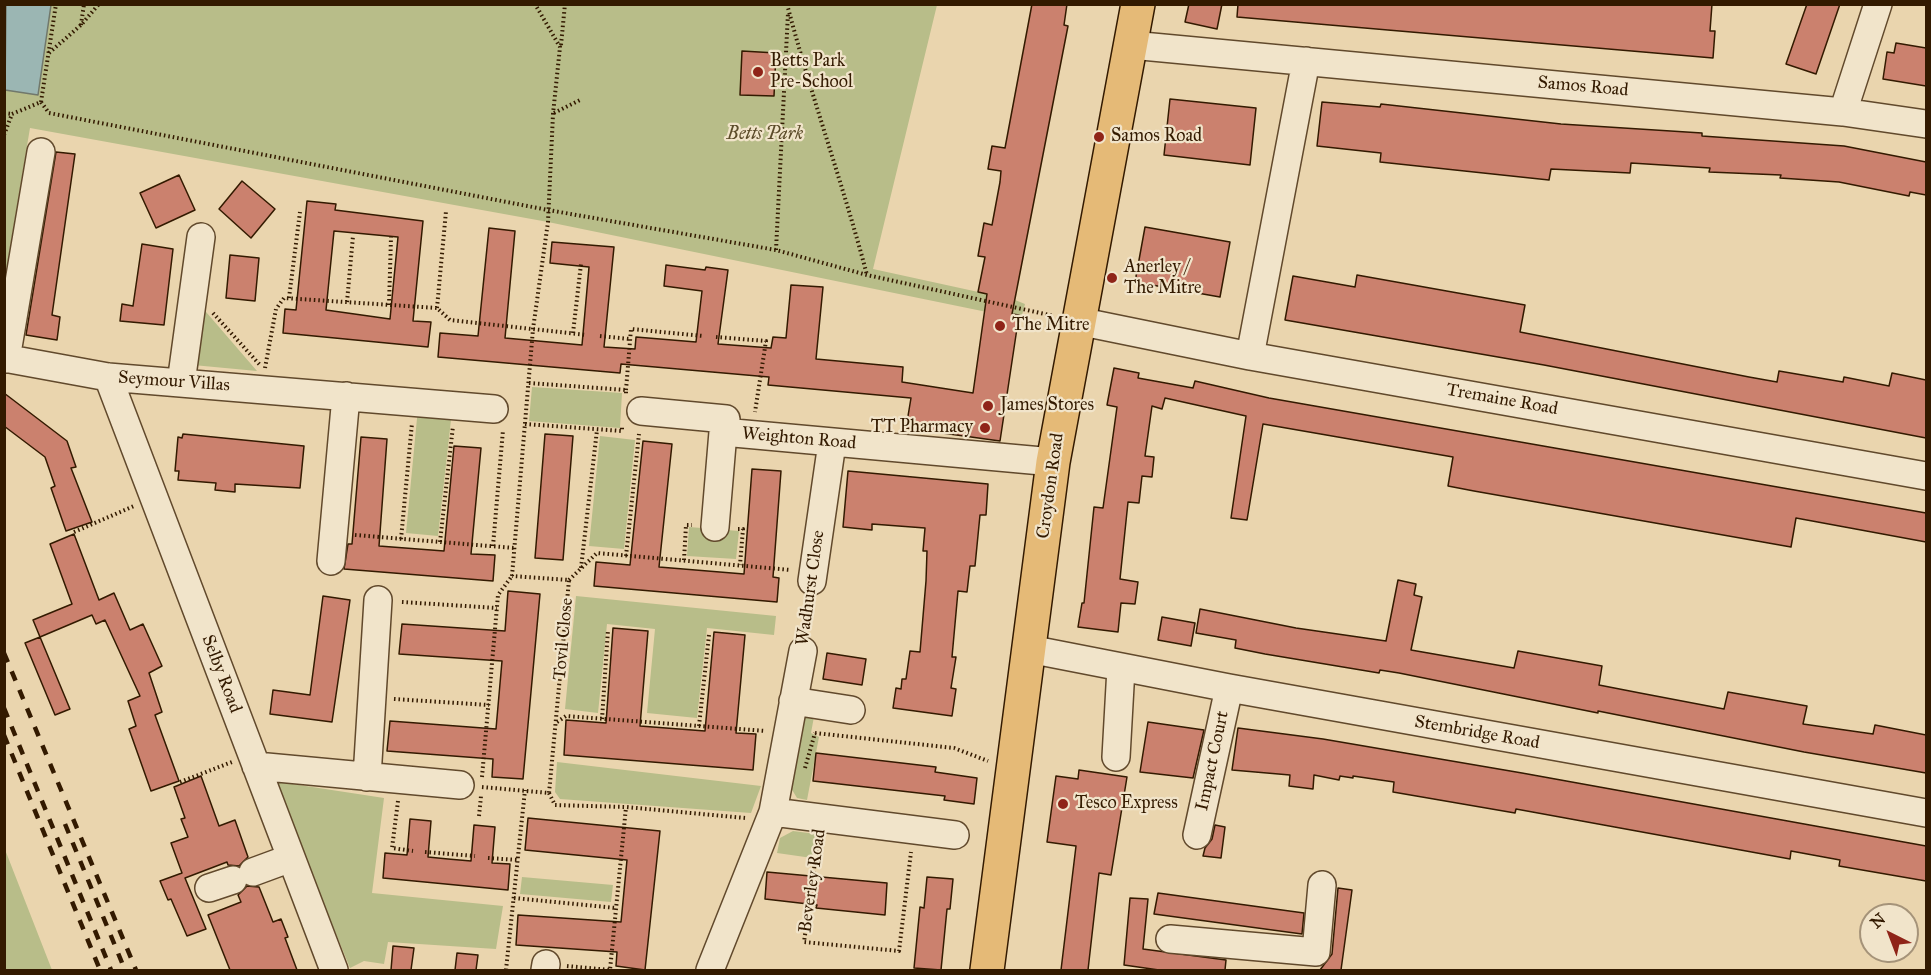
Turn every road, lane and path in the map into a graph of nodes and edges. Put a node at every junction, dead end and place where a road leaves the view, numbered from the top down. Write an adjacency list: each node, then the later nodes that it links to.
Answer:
1 (56, 4): 12 (path)
2 (84, 4): 9 (path)
3 (99, 4): 9 (path)
4 (535, 4): 11 (path)
5 (565, 4): 11 (path)
6 (1138, 4): 10 (main road, Croydon Road)
7 (1878, 4): 16 (street)
8 (788, 7): 29 (path); 31 (path)
9 (81, 25): 12 (path)
10 (1131, 45): 13 (street, Samos Road); 37 (main road, Croydon Road)
11 (560, 48): 19 (path)
12 (48, 54): 15 (path)
13 (1306, 60): 16 (street, Samos Road); 45 (street)
14 (582, 99): 19 (path)
15 (41, 102): 18 (path); 23 (path)
16 (1843, 112): 20 (street, Samos Road)
17 (4, 113): 18 (path)
18 (12, 114): 21 (path)
19 (553, 114): 23 (path)
20 (1926, 124)
21 (4, 135)
22 (41, 152): 46 (street)
23 (548, 210): 29 (path); 38 (path)
24 (446, 211): 36 (path)
25 (300, 213): 33 (path)
26 (353, 236): 34 (path)
27 (203, 237): 32 (street)
28 (391, 237): 35 (path)
29 (776, 250): 31 (path)
30 (580, 264): 39 (path)
31 (867, 275): 37 (path)
32 (194, 292): 33 (path); 48 (street)
33 (290, 298): 34 (path)
34 (347, 302): 35 (path)
35 (388, 305): 36 (path)
36 (437, 308): 38 (path)
37 (1078, 321): 45 (street, Tremaine Road); 60 (main road, Croydon Road)
38 (533, 329): 39 (path); 49 (path)
39 (573, 333): 40 (path)
40 (587, 335)
41 (600, 336): 44 (path)
42 (703, 336): 44 (path)
43 (716, 337): 58 (path)
44 (630, 339): 53 (path)
45 (1250, 356): 61 (street, Tremaine Road)
46 (5, 359): 47 (street, Seymour Villas)
47 (108, 377): 48 (street, Seymour Villas); 62 (street, Selby Road)
48 (182, 383): 50 (street, Seymour Villas)
49 (529, 383): 53 (path); 55 (path)
50 (346, 396): 51 (street, Seymour Villas); 65 (street)
51 (414, 402): 52 (street, Seymour Villas); 66 (path)
52 (456, 405): 54 (street, Seymour Villas); 67 (path)
53 (629, 405): 56 (path); 57 (street, Weighton Road); 70 (path)
54 (499, 415): 68 (path)
55 (525, 424): 56 (path); 69 (path)
56 (597, 429): 72 (path)
57 (723, 432): 58 (street, Weighton Road); 63 (street, Weighton Road)
58 (752, 435): 59 (street, Weighton Road)
59 (832, 443): 60 (street, Weighton Road); 74 (street, Wadhurst Close)
60 (1053, 462): 80 (main road, Croydon Road)
61 (1926, 476)
62 (154, 498): 64 (path); 94 (street, Selby Road)
63 (715, 527)
64 (74, 532)
65 (333, 533): 66 (path); 71 (street)
66 (400, 539): 67 (path)
67 (440, 542): 68 (path)
68 (493, 546): 69 (path)
69 (514, 548): 73 (path)
70 (626, 556): 72 (path); 74 (path)
71 (331, 561)
72 (581, 569): 75 (path)
73 (512, 576): 75 (path, Tovil Close); 77 (path)
74 (812, 576): 81 (path, Wadhurst Close)
75 (569, 580): 89 (path, Tovil Close)
76 (378, 600): 77 (path); 84 (street)
77 (496, 608): 86 (path)
78 (608, 630): 88 (path)
79 (709, 635): 90 (path)
80 (1029, 649): 82 (street, Stembridge Road); 95 (main road, Croydon Road)
81 (803, 651): 85 (street, Wadhurst Close)
82 (1121, 668): 83 (street, Stembridge Road); 93 (street)
83 (1229, 688): 103 (street, Stembridge Road); 108 (street, Impact Court)
84 (372, 698): 86 (path); 96 (street)
85 (793, 701): 87 (street); 91 (street, Wadhurst Close)
86 (489, 705): 99 (path)
87 (851, 710)
88 (602, 719): 89 (path); 90 (path)
89 (556, 723): 101 (path, Tovil Close)
90 (699, 726): 91 (path)
91 (787, 733): 105 (street, Wadhurst Close)
92 (815, 733): 95 (path)
93 (1116, 757)
94 (253, 761): 96 (street); 98 (path); 113 (street, Selby Road)
95 (1013, 772): 126 (main road, Croydon Road)
96 (367, 777): 97 (street)
97 (400, 780): 99 (street); 110 (path)
98 (180, 782)
99 (470, 786): 100 (path); 104 (path)
100 (525, 790): 101 (path); 115 (path)
101 (549, 793): 102 (path)
102 (626, 807): 105 (path); 119 (path)
103 (1926, 813)
104 (479, 816)
105 (772, 816): 106 (street, Beverley Road); 125 (street, Wadhurst Close)
106 (821, 818): 107 (street, Beverley Road); 107 (path, Beverley Road)
107 (914, 831): 109 (street, Beverley Road)
108 (1197, 835)
109 (955, 836)
110 (413, 851)
111 (425, 852): 112 (path)
112 (476, 856)
113 (291, 858): 116 (street); 123 (street, Selby Road)
114 (488, 858): 115 (path)
115 (518, 860): 118 (path)
116 (232, 880)
117 (1322, 885): 121 (street)
118 (514, 898): 119 (path); 124 (path)
119 (616, 908): 122 (path)
120 (1170, 939): 121 (street)
121 (1265, 960)
122 (545, 967)
123 (334, 970)
124 (506, 970)
125 (710, 970)
126 (987, 970)

